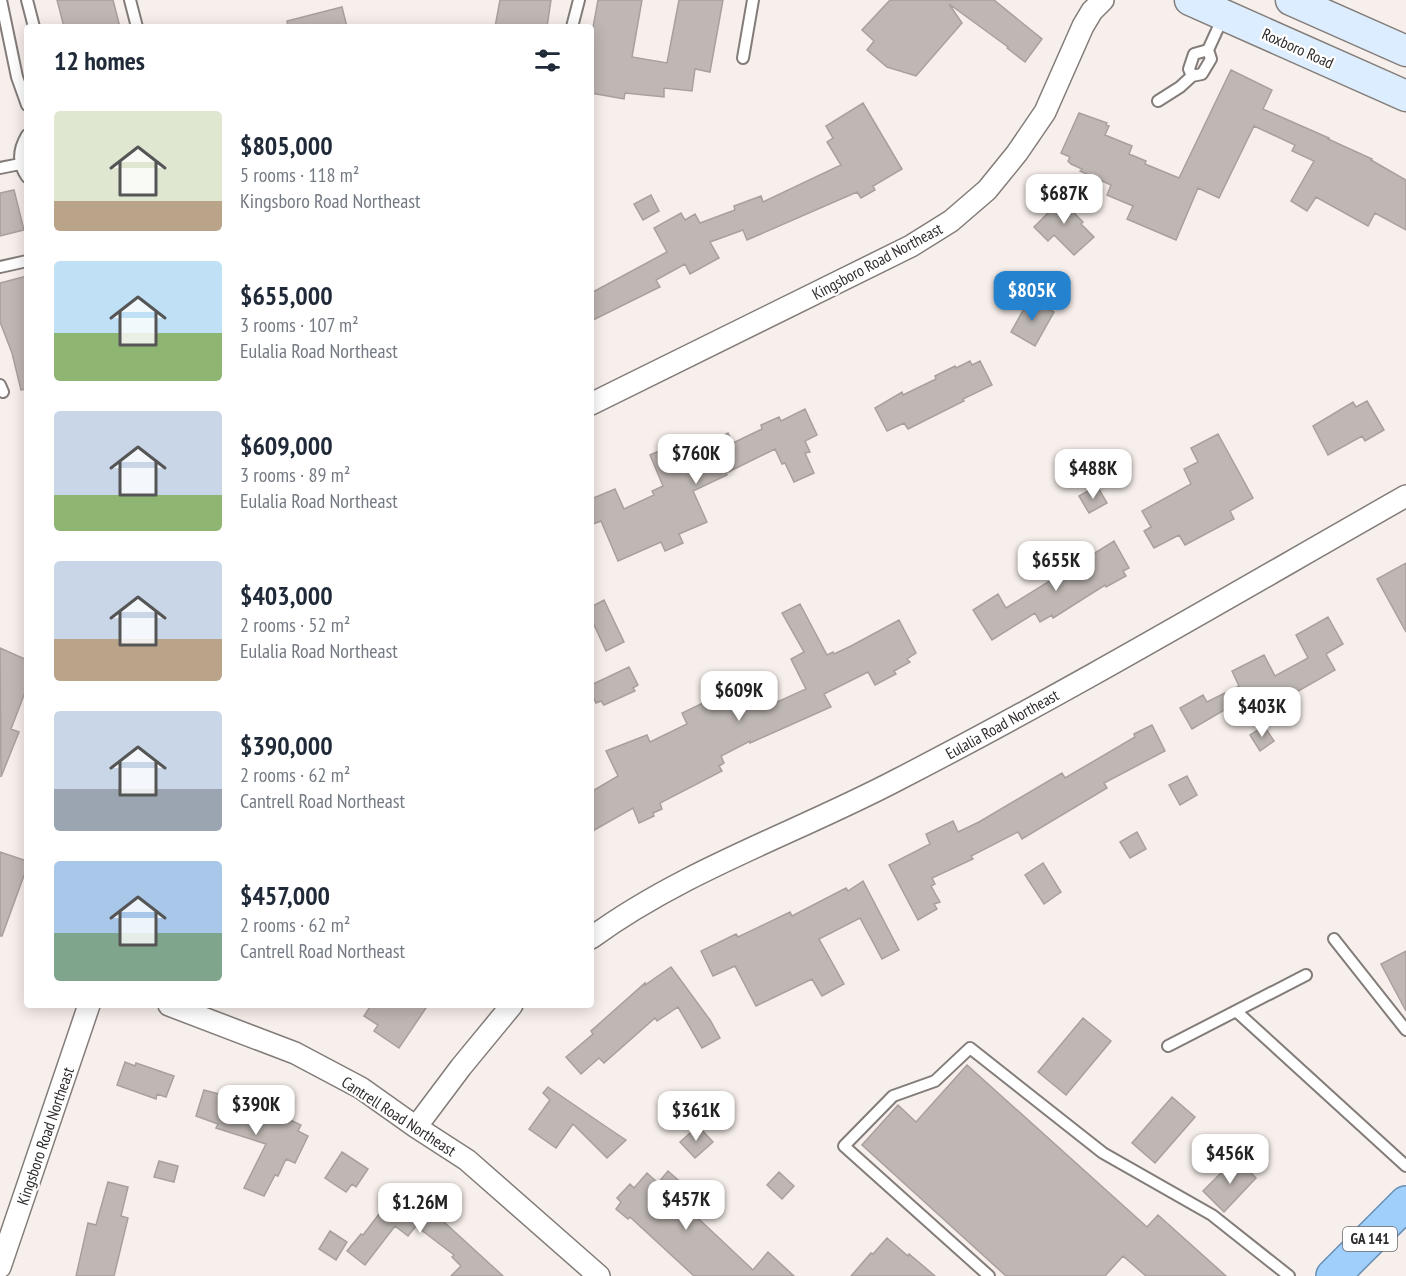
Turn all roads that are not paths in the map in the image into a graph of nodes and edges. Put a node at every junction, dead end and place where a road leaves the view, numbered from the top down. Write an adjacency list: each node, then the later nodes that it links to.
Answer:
1 (2, 0): 16 (lane)
2 (27, 0): 10 (lane)
3 (130, 0): 11 (lane)
4 (579, 0): 12 (lane)
5 (753, 0): 14 (lane)
6 (1103, 0): 24 (street, Kingsboro Road Northeast)
7 (1190, 0): 9 (main road, Roxboro Road)
8 (1291, 0): 13 (main road)
9 (1224, 15): 15 (main road, Roxboro Road); 17 (lane)
10 (33, 24)
11 (136, 24)
12 (573, 24)
13 (1406, 51)
14 (743, 58)
15 (1406, 96)
16 (24, 97)
17 (1158, 101)
18 (24, 140): 19 (lane)
19 (20, 164): 20 (lane); 21 (lane)
20 (0, 168)
21 (24, 171)
22 (24, 262): 23 (lane)
23 (0, 267)
24 (594, 404)
25 (1406, 496): 26 (street, Eulalia Road Northeast)
26 (594, 936)
27 (1334, 939): 33 (lane)
28 (1306, 975): 32 (lane)
29 (88, 1008): 38 (street, Kingsboro Road Northeast)
30 (177, 1008): 35 (street, Cantrell Road Northeast)
31 (509, 1008): 35 (street)
32 (1236, 1011): 34 (lane); 36 (lane)
33 (1406, 1030)
34 (1168, 1046)
35 (416, 1127): 39 (street, Cantrell Road Northeast)
36 (1406, 1166)
37 (1406, 1203): 42 (highway, GA 141)
38 (0, 1267)
39 (599, 1276)
40 (989, 1276): 41 (lane)
41 (1289, 1276)
42 (1333, 1276)

